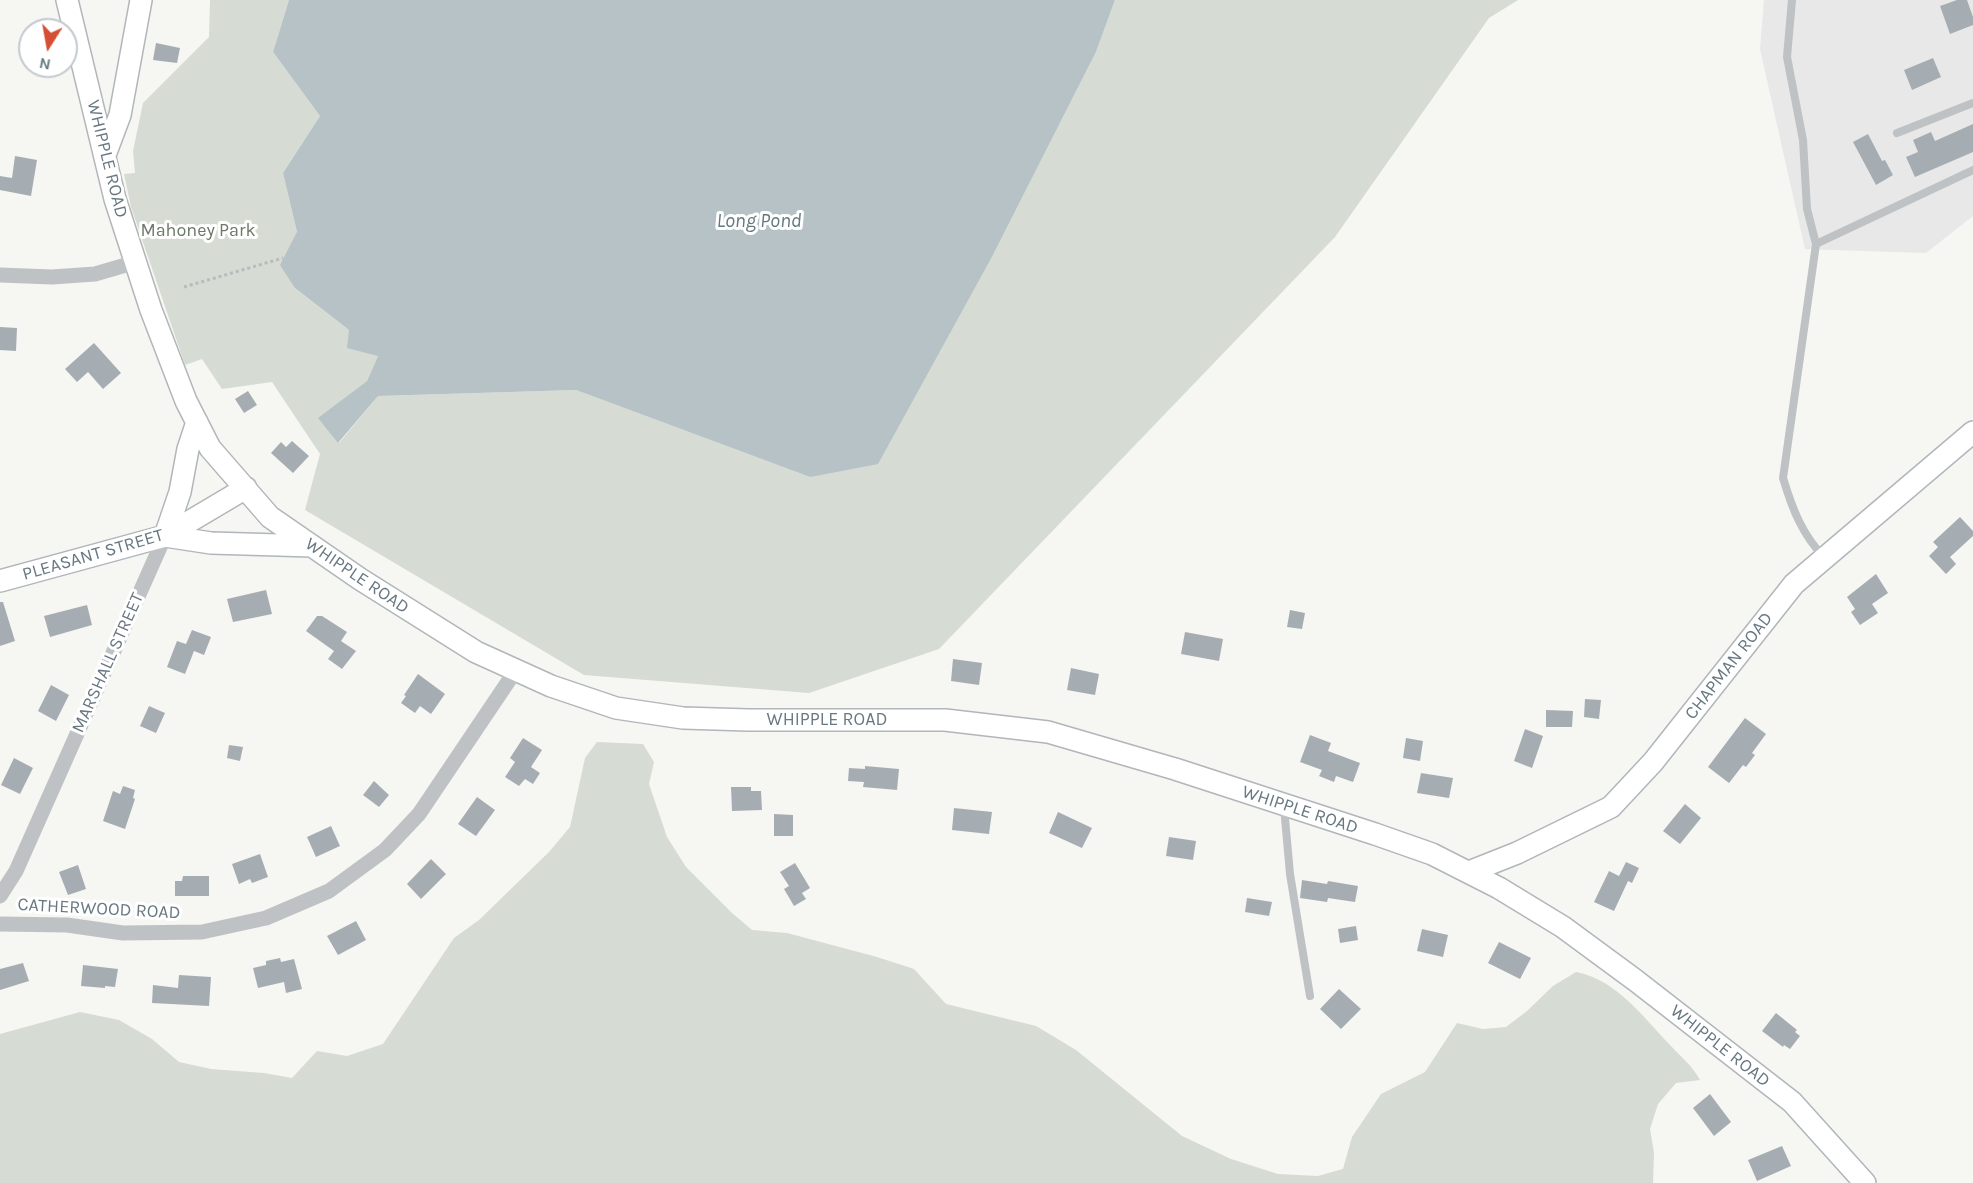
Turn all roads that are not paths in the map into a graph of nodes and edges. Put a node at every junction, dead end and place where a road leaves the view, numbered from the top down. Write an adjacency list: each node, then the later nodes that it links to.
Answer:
1 (67, 0): 6 (main road, WHIPPLE ROAD)
2 (141, 0): 6 (main road)
3 (1792, 0): 8 (lane)
4 (1973, 103): 5 (lane)
5 (1897, 133)
6 (105, 155): 9 (main road, WHIPPLE ROAD)
7 (1973, 170): 8 (lane)
8 (1816, 244): 16 (lane)
9 (136, 262): 10 (street); 11 (main road, WHIPPLE ROAD)
10 (0, 275)
11 (196, 422): 13 (main road, WHIPPLE ROAD); 14 (main road, MARSHALL STREET)
12 (1973, 432): 16 (main road, CHAPMAN ROAD)
13 (246, 489): 14 (main road, PLEASANT STREET); 15 (main road, WHIPPLE ROAD)
14 (165, 536): 15 (main road); 17 (main road, PLEASANT STREET); 21 (street, MARSHALL STREET)
15 (312, 546): 18 (main road, WHIPPLE ROAD)
16 (1825, 558): 20 (main road, CHAPMAN ROAD)
17 (0, 581)
18 (516, 670): 19 (main road, WHIPPLE ROAD); 22 (street, CATHERWOOD ROAD)
19 (1283, 804): 20 (main road, WHIPPLE ROAD); 23 (lane)
20 (1469, 872): 24 (main road, WHIPPLE ROAD)
21 (0, 896)
22 (0, 924)
23 (1310, 996)
24 (1865, 1183)

